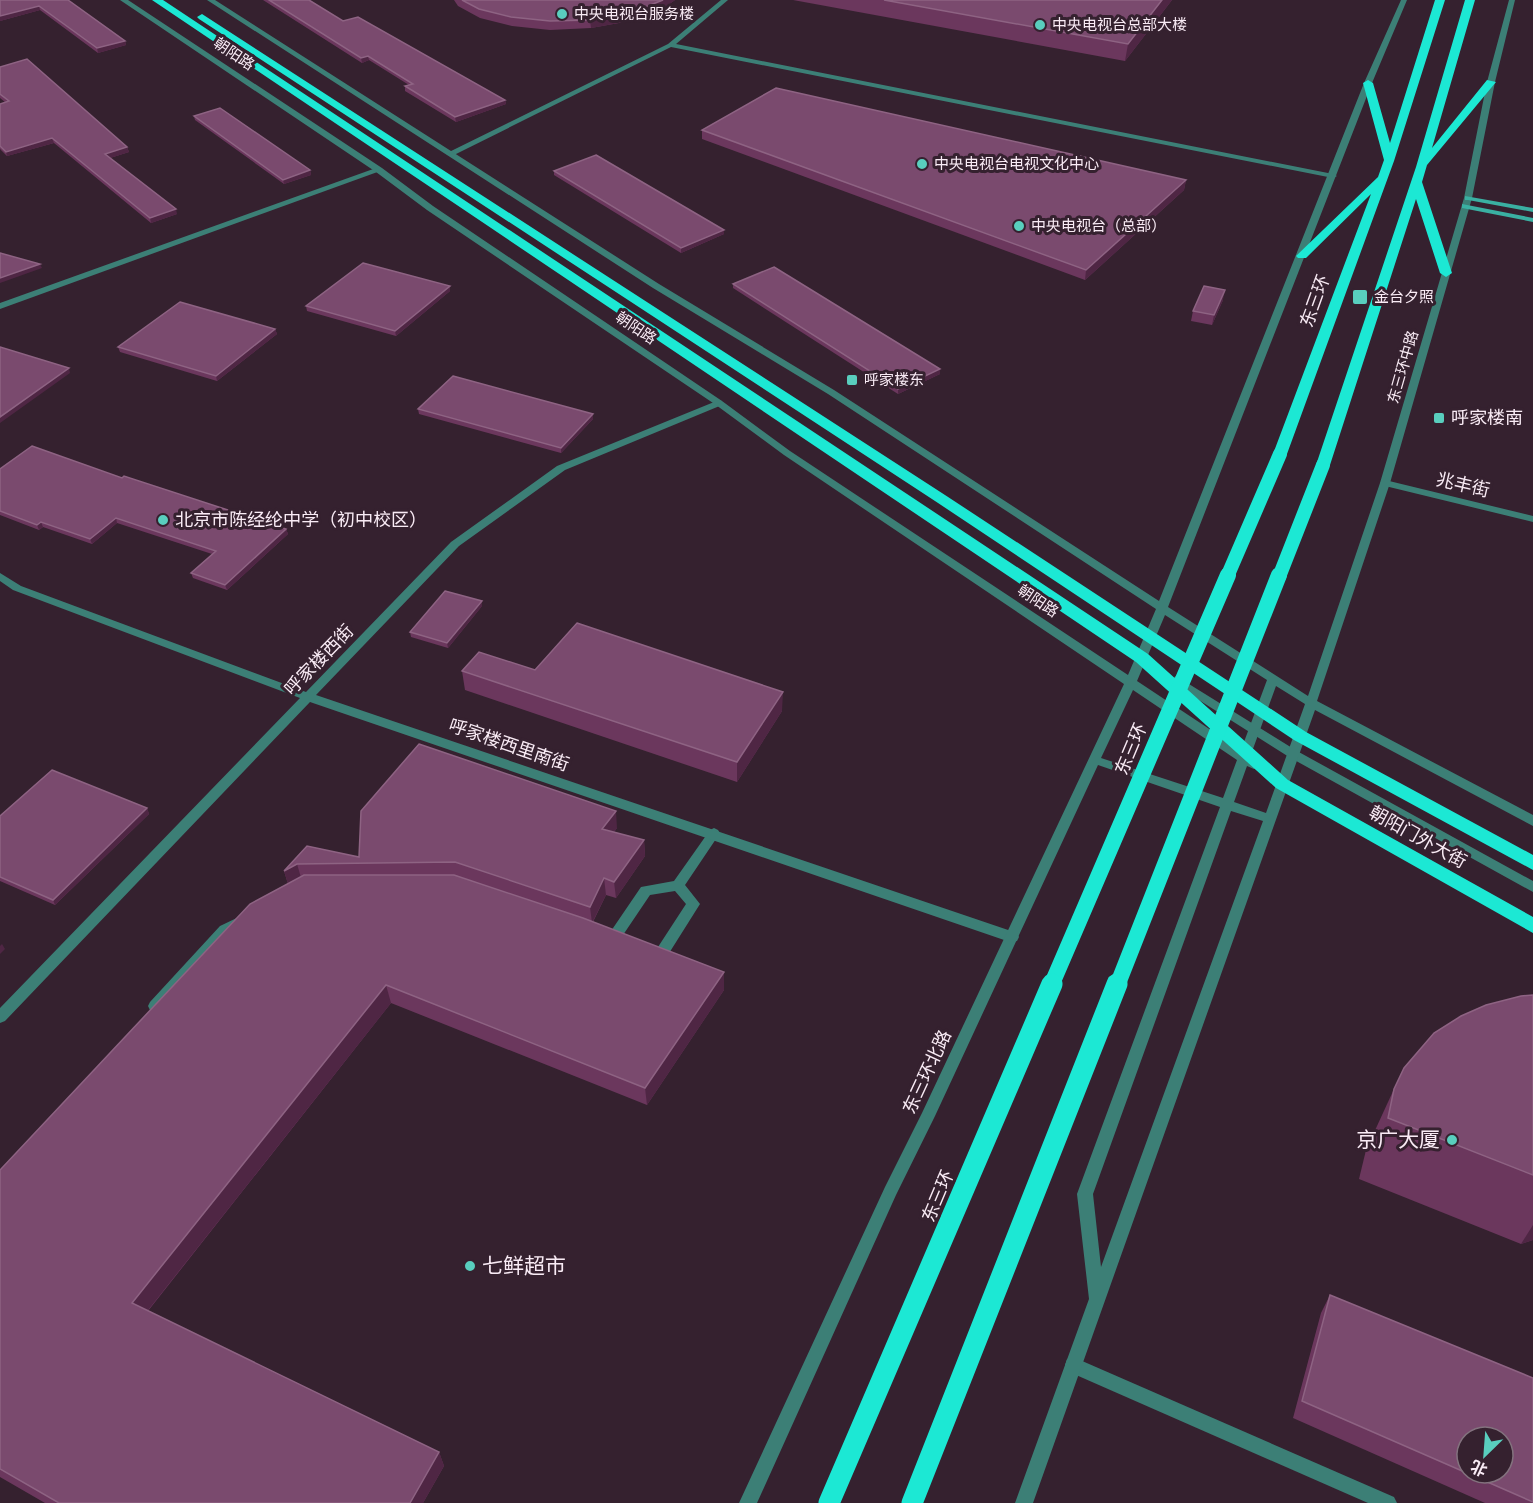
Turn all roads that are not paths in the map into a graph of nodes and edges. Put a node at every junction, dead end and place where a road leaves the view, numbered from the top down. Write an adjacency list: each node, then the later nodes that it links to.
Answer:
1 (123, 0): 16 (street, 朝阳路)
2 (157, 0): 32 (highway, 朝阳路)
3 (177, 0): 31 (highway, 朝阳路)
4 (210, 0): 13 (street, 朝阳路)
5 (725, 0): 10 (street)
6 (1404, 0): 12 (street)
7 (1440, 0): 14 (highway, 东三环)
8 (1470, 0): 15 (highway)
9 (1512, 0): 11 (street, 东三环中路)
10 (670, 45): 13 (street); 18 (street)
11 (1491, 82): 15 (highway); 20 (street, 东三环中路)
12 (1368, 83): 14 (highway); 18 (street)
13 (451, 153): 30 (street, 朝阳路)
14 (1389, 161): 17 (highway, 东三环)
15 (1422, 167): 19 (highway)
16 (379, 170): 25 (street); 26 (street, 朝阳路)
17 (1384, 175): 23 (highway); 59 (highway, 东三环, bridge)
18 (1333, 176): 23 (street)
19 (1416, 182): 24 (highway); 60 (highway, bridge)
20 (1467, 202): 21 (main road); 22 (main road); 24 (street, 东三环中路)
21 (1533, 210)
22 (1533, 220)
23 (1302, 256): 30 (street)
24 (1446, 273): 27 (street, 东三环中路)
25 (0, 306)
26 (719, 403): 34 (street, 朝阳路); 35 (street, 呼家楼西街)
27 (1385, 483): 28 (street, 兆丰街); 36 (street, 东三环中路)
28 (1533, 519)
29 (0, 576): 35 (street, 呼家楼西里南街)
30 (1162, 608): 31 (street, 东三环北路); 33 (street, 朝阳路)
31 (1150, 638): 32 (street, 东三环北路); 37 (highway, 朝阳路)
32 (1142, 658): 34 (street, 东三环北路); 38 (street); 41 (highway, 朝阳路)
33 (1273, 678): 36 (street, 朝阳路); 37 (street)
34 (1131, 682): 41 (street, 朝阳路); 42 (street, 东三环北路)
35 (309, 697): 47 (street, 呼家楼西里南街); 54 (street, 呼家楼西街)
36 (1311, 703): 39 (street, 东三环中路); 46 (street)
37 (1261, 710): 38 (street); 39 (highway, 朝阳门外大街)
38 (1254, 730): 40 (street); 41 (street)
39 (1300, 736): 40 (street, 东三环中路); 48 (highway, 朝阳门外大街)
40 (1293, 754): 43 (street, 东三环中路); 50 (street)
41 (1245, 755): 43 (highway, 朝阳门外大街); 44 (street)
42 (1095, 760): 44 (street); 53 (street, 东三环北路)
43 (1282, 784): 45 (street); 52 (highway, 朝阳门外大街)
44 (1227, 804): 45 (street); 56 (street)
45 (1270, 819): 56 (street)
46 (1533, 821)
47 (714, 833): 49 (street); 53 (street, 呼家楼西里南街)
48 (1533, 863)
49 (678, 885): 49 (street)
50 (1533, 887)
51 (256, 913): 55 (street)
52 (1533, 926)
53 (1012, 937): 58 (street, 东三环北路)
54 (0, 1017)
55 (145, 1017)
56 (1097, 1300): 57 (street)
57 (1073, 1365): 61 (street); 62 (street)
58 (748, 1503)
59 (829, 1503)
60 (912, 1503)
61 (1024, 1503)
62 (1389, 1503)

